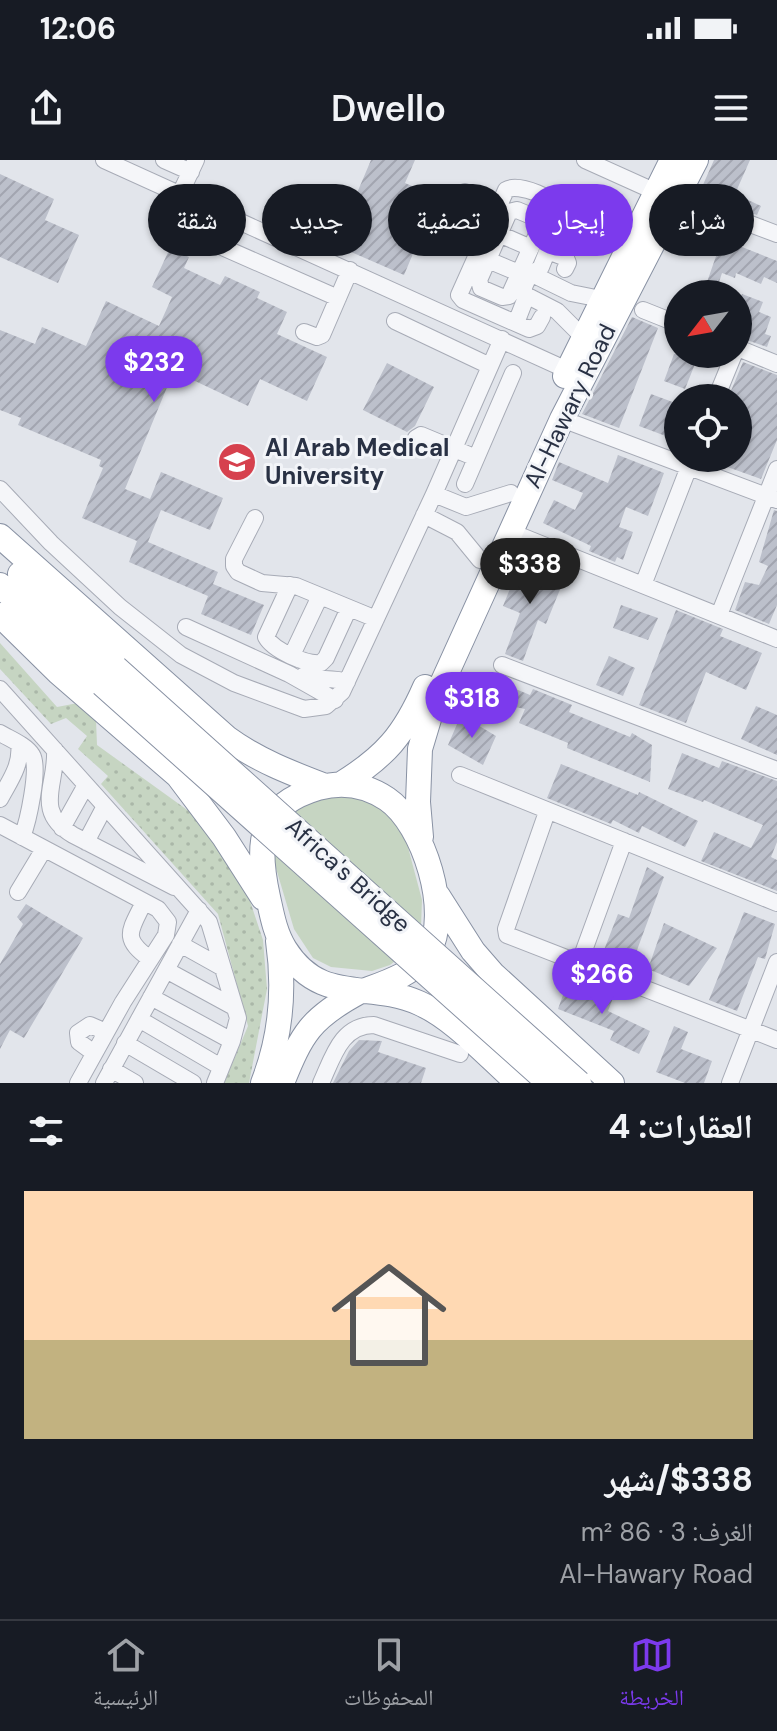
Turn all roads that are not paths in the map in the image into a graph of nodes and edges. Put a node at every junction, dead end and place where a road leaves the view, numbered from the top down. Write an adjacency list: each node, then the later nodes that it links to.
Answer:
1 (104, 160): 6 (street)
2 (164, 160): 7 (street)
3 (585, 160): 10 (street)
4 (672, 160): 9 (highway, Al-Hawary Road)
5 (696, 160): 41 (highway, Al-Hawary Road)
6 (128, 165): 8 (street)
7 (194, 166)
8 (162, 184)
9 (660, 184)
10 (649, 189)
11 (649, 206): 27 (highway, Al-Hawary Road)
12 (246, 224): 23 (street)
13 (754, 225): 14 (street)
14 (777, 234)
15 (243, 256): 26 (street)
16 (476, 256): 32 (street)
17 (490, 256): 21 (street)
18 (529, 256): 24 (street)
19 (546, 256): 24 (street)
20 (561, 256): 22 (street)
21 (488, 260): 24 (street); 24 (street)
22 (565, 269)
23 (350, 270): 26 (street); 35 (street)
24 (522, 282): 25 (street); 29 (street); 32 (street)
25 (556, 286): 27 (street); 29 (street)
26 (338, 298): 33 (street)
27 (601, 299): 34 (highway, Al-Hawary Road)
28 (643, 310): 30 (street)
29 (545, 311): 32 (street); 34 (street)
30 (664, 318)
31 (395, 321): 38 (street)
32 (516, 323)
33 (304, 332)
34 (583, 337): 39 (highway, Al-Hawary Road)
35 (502, 339): 38 (street); 39 (street)
36 (752, 354): 37 (street)
37 (777, 364)
38 (490, 366): 43 (street)
39 (567, 370): 51 (highway, Al-Hawary Road)
40 (513, 373): 45 (street)
41 (562, 419): 44 (street); 58 (highway, Al-Hawary Road)
42 (412, 447): 43 (street)
43 (454, 449): 45 (street); 52 (street)
44 (664, 453)
45 (476, 458): 49 (street)
46 (777, 469): 53 (street)
47 (687, 472): 64 (street)
48 (714, 472): 53 (street)
49 (465, 484)
50 (0, 489): 78 (street)
51 (511, 493): 54 (street); 61 (highway, Al-Hawary Road)
52 (434, 494): 54 (street); 55 (street)
53 (772, 498): 68 (street)
54 (460, 506): 57 (street)
55 (424, 515): 57 (street); 69 (street)
56 (255, 518): 63 (street)
57 (451, 527): 61 (street)
58 (511, 532): 64 (street); 96 (highway, Al-Hawary Road)
59 (0, 536): 85 (highway)
60 (0, 554): 75 (highway)
61 (480, 560): 85 (highway, Al-Hawary Road)
62 (0, 585): 75 (highway)
63 (290, 585): 65 (street); 72 (street)
64 (643, 585): 68 (street)
65 (320, 596): 66 (street); 72 (street)
66 (349, 608): 69 (street); 72 (street)
67 (0, 615): 107 (highway)
68 (719, 615): 71 (street)
69 (376, 619): 76 (street)
70 (186, 627): 74 (street)
71 (777, 639)
72 (292, 655)
73 (502, 665): 82 (street)
74 (289, 674): 76 (street); 78 (street)
75 (109, 676): 135 (highway, Africa's Bridge, bridge); 136 (highway, Africa's Bridge, bridge)
76 (347, 682): 78 (street)
77 (0, 689): 81 (street)
78 (335, 700)
79 (0, 733): 80 (street)
80 (19, 744): 86 (street); 87 (street)
81 (55, 750): 84 (street); 91 (street)
82 (777, 770)
83 (460, 775): 89 (street)
84 (86, 785): 88 (street); 91 (street)
85 (333, 785): 96 (highway); 107 (highway)
86 (2, 795): 87 (street)
87 (30, 800): 93 (street)
88 (105, 806): 92 (street); 95 (street)
89 (547, 812): 94 (street); 112 (street)
90 (0, 825): 93 (street)
91 (62, 828): 95 (street)
92 (125, 828): 98 (street); 99 (street)
93 (22, 837): 97 (street)
94 (624, 841): 105 (street); 112 (street)
95 (86, 842): 99 (street)
96 (421, 843): 101 (highway)
97 (44, 849): 103 (street); 104 (street)
98 (146, 850): 100 (street); 102 (street)
99 (110, 854): 100 (street)
100 (136, 868): 102 (street)
101 (434, 889): 115 (highway); 137 (highway)
102 (183, 891): 106 (street)
103 (18, 892)
104 (144, 902): 110 (street); 110 (street)
105 (777, 903)
106 (199, 910): 109 (street); 113 (street)
107 (271, 910): 108 (highway)
108 (277, 934): 115 (highway); 131 (highway)
109 (180, 944): 113 (street); 114 (street)
110 (150, 959): 120 (street)
111 (777, 962): 119 (street)
112 (579, 964): 119 (street)
113 (223, 968): 117 (street)
114 (166, 970): 116 (street); 117 (street)
115 (363, 991): 132 (highway); 134 (highway)
116 (151, 997): 118 (street); 122 (street)
117 (234, 1007): 122 (street)
118 (139, 1019): 123 (street); 126 (street)
119 (751, 1030): 121 (street); 138 (street)
120 (106, 1032): 124 (street); 124 (street)
121 (777, 1040)
122 (232, 1041): 126 (street)
123 (125, 1043): 127 (street); 130 (street)
124 (94, 1053): 128 (street)
125 (460, 1054): 133 (street)
126 (218, 1075)
127 (107, 1076): 129 (street)
128 (78, 1083)
129 (135, 1083)
130 (193, 1083)
131 (263, 1083)
132 (282, 1083)
133 (321, 1083)
134 (518, 1083)
135 (549, 1083)
136 (579, 1083)
137 (612, 1083)
138 (730, 1083)

